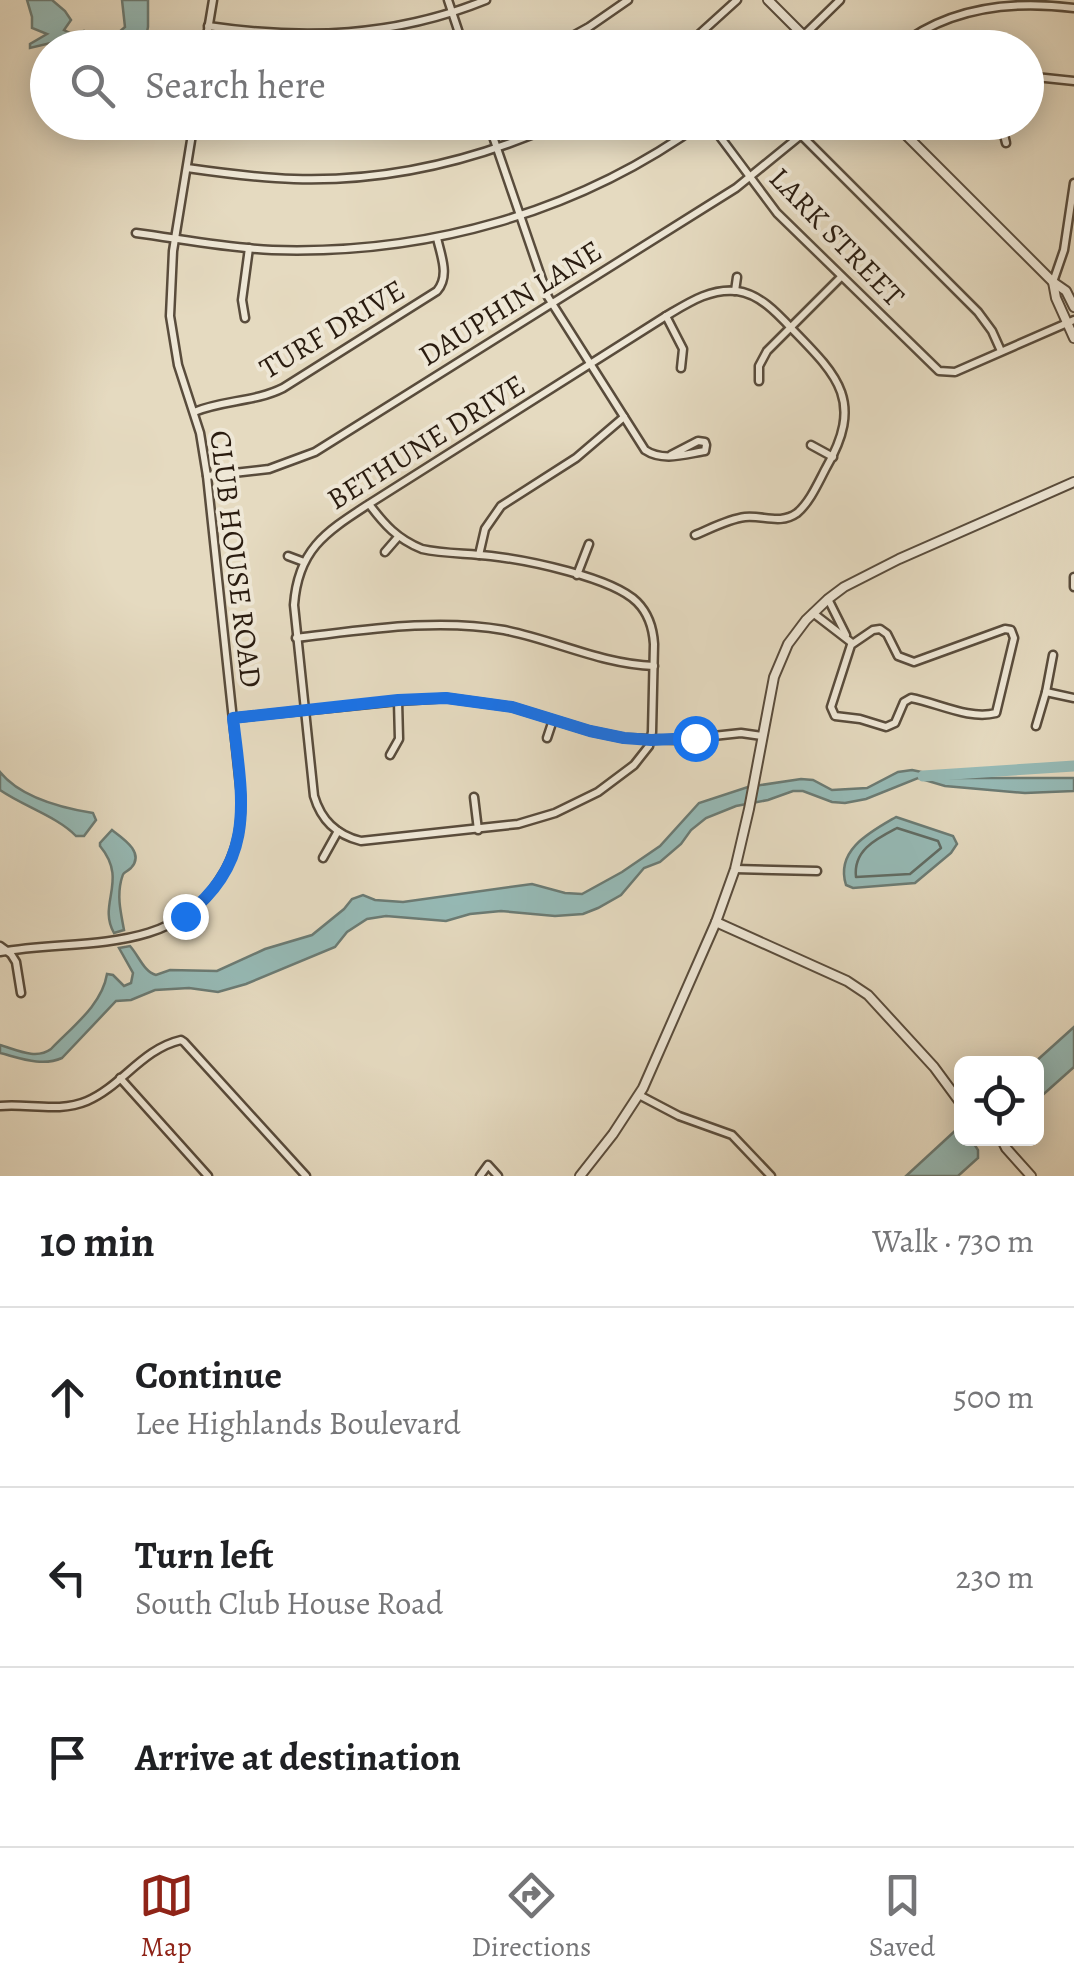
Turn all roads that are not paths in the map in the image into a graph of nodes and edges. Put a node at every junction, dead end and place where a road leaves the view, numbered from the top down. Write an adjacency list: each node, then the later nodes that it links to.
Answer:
1 (212, 0): 10 (street)
2 (448, 0): 9 (street)
3 (486, 0): 9 (street)
4 (628, 0): 15 (street)
5 (737, 0): 16 (street)
6 (768, 0): 17 (street)
7 (840, 0): 18 (street)
8 (1074, 8): 19 (street)
9 (452, 12): 13 (street); 14 (street)
10 (208, 26): 11 (street); 12 (street)
11 (207, 30)
12 (241, 30)
13 (378, 30)
14 (458, 30)
15 (584, 30)
16 (704, 30)
17 (799, 30)
18 (809, 30)
19 (926, 30)
20 (1044, 78): 21 (street)
21 (1074, 80)
22 (191, 140): 33 (street, CLUB HOUSE ROAD)
23 (494, 140): 32 (street)
24 (517, 140): 32 (street)
25 (677, 140): 36 (street)
26 (720, 140): 34 (street, LARK STREET)
27 (797, 140): 34 (street, DAUPHIN LANE)
28 (806, 140): 52 (street)
29 (910, 140): 43 (street)
30 (1005, 140): 31 (street)
31 (1006, 143)
32 (497, 148): 33 (street); 36 (street)
33 (187, 168): 38 (street, CLUB HOUSE ROAD)
34 (749, 178): 42 (street, LARK STREET); 45 (street, DAUPHIN LANE)
35 (1074, 182): 43 (street)
36 (519, 217): 39 (street); 45 (street)
37 (136, 234): 38 (street)
38 (176, 238): 40 (street); 56 (street, CLUB HOUSE ROAD)
39 (438, 238): 40 (street); 56 (street, TURF DRIVE)
40 (249, 248): 48 (street)
41 (736, 277): 44 (street)
42 (841, 277): 50 (street); 52 (street, LARK STREET)
43 (1053, 282): 46 (street); 49 (street)
44 (735, 291): 47 (street, BETHUNE DRIVE); 50 (street)
45 (552, 304): 53 (street); 61 (street, DAUPHIN LANE)
46 (1074, 307)
47 (666, 316): 53 (street, BETHUNE DRIVE); 54 (street)
48 (246, 318)
49 (1071, 321): 51 (street); 52 (street)
50 (790, 328): 55 (street); 60 (street)
51 (1074, 338)
52 (1001, 351)
53 (591, 364): 57 (street); 63 (street, BETHUNE DRIVE)
54 (680, 368)
55 (758, 381)
56 (194, 412): 61 (street, CLUB HOUSE ROAD)
57 (624, 417): 59 (street); 68 (street)
58 (811, 444): 60 (street)
59 (671, 456): 59 (street)
60 (833, 456): 64 (street)
61 (207, 476): 84 (street, CLUB HOUSE ROAD)
62 (1074, 482): 74 (street)
63 (368, 504): 65 (street); 70 (street, BETHUNE DRIVE)
64 (695, 535)
65 (398, 537): 67 (street); 68 (street)
66 (589, 544): 71 (street)
67 (385, 552)
68 (479, 555): 71 (street)
69 (288, 556): 70 (street)
70 (304, 562): 76 (street)
71 (577, 575): 79 (street)
72 (1074, 577): 73 (street)
73 (1074, 588)
74 (828, 598): 75 (street); 77 (street)
75 (813, 612): 77 (street); 87 (street)
76 (296, 638): 79 (street); 83 (street)
77 (851, 641): 77 (street)
78 (1052, 655): 80 (street)
79 (654, 666): 89 (street)
80 (1046, 692): 81 (street); 86 (street)
81 (1074, 698)
82 (398, 700): 83 (street); 85 (street); 90 (street)
83 (304, 711): 84 (street); 93 (street)
84 (233, 718): 98 (street, CLUB HOUSE ROAD)
85 (553, 720): 88 (street); 89 (street)
86 (1036, 726)
87 (762, 736): 89 (street); 95 (street)
88 (547, 738)
89 (651, 740): 92 (street)
90 (390, 755)
91 (474, 797): 92 (street)
92 (478, 830): 93 (street)
93 (338, 832): 94 (street)
94 (323, 858)
95 (735, 869): 96 (street); 97 (street)
96 (818, 871)
97 (716, 922): 100 (street); 103 (street)
98 (2, 950): 99 (street)
99 (21, 993)
100 (938, 1072): 102 (street); 104 (street)
101 (120, 1078): 105 (street); 108 (street); 109 (street)
102 (954, 1086)
103 (640, 1094): 112 (street); 113 (street)
104 (954, 1094)
105 (0, 1106)
106 (1003, 1146): 107 (street)
107 (1006, 1148): 114 (street)
108 (208, 1176)
109 (306, 1176)
110 (480, 1176): 111 (street)
111 (498, 1176)
112 (580, 1176)
113 (771, 1176)
114 (1031, 1176)

